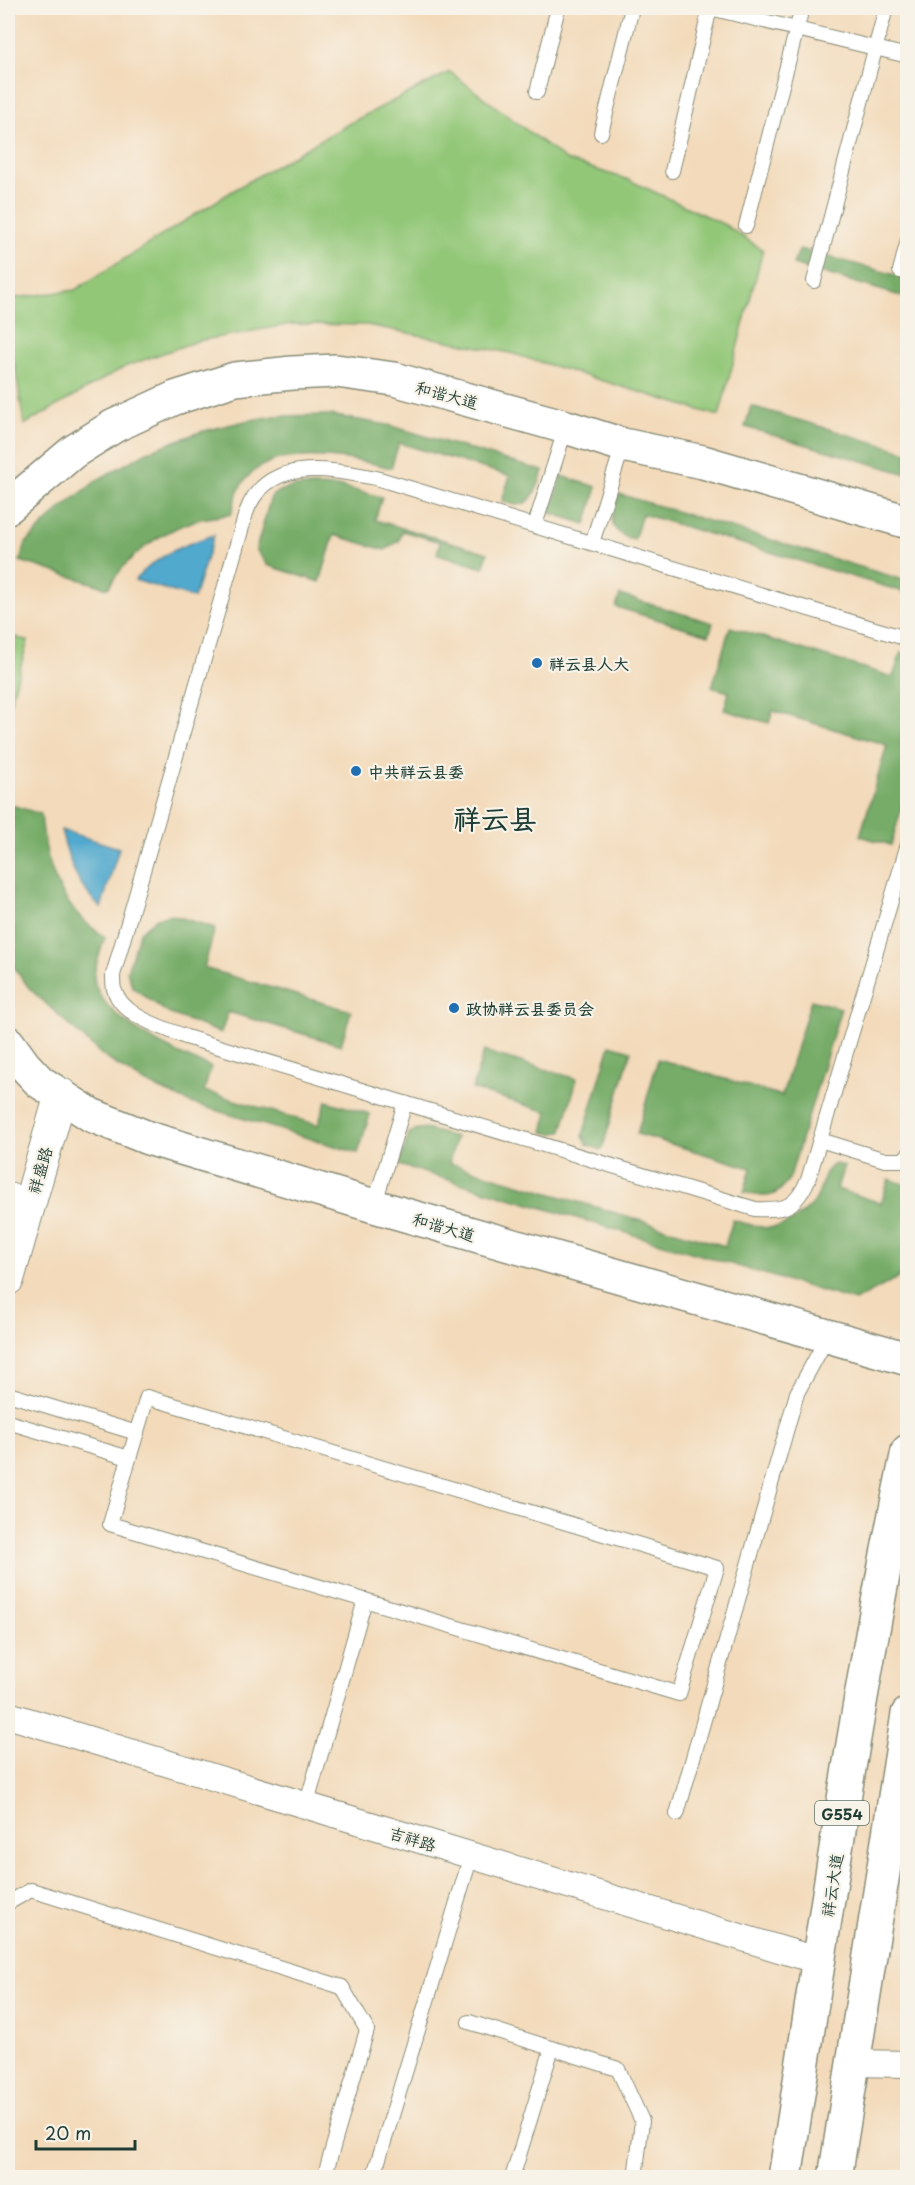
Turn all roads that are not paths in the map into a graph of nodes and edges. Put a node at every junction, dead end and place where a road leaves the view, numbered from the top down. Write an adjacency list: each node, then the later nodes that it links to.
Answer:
1 (558, 8): 9 (lane)
2 (632, 8): 10 (lane)
3 (710, 8): 6 (lane); 11 (lane)
4 (802, 8): 6 (lane)
5 (886, 8): 7 (lane)
6 (796, 29): 7 (lane); 12 (lane)
7 (875, 48): 8 (lane); 15 (lane)
8 (908, 56)
9 (537, 92)
10 (601, 133)
11 (672, 171)
12 (746, 226)
13 (908, 240): 14 (lane)
14 (900, 271)
15 (814, 280)
16 (566, 427): 17 (main road, 和谐大道); 18 (main road, 和谐大道); 20 (lane)
17 (622, 445): 19 (main road, 和谐大道); 21 (lane)
18 (8, 507)
19 (908, 522)
20 (535, 525): 21 (lane); 26 (lane)
21 (592, 543): 22 (lane)
22 (908, 639)
23 (908, 844): 27 (lane)
24 (8, 1042): 25 (main road, 和谐大道)
25 (61, 1094): 29 (street, 祥盛路); 30 (main road, 和谐大道)
26 (405, 1103): 27 (lane); 30 (lane)
27 (820, 1140): 28 (lane)
28 (908, 1155)
29 (19, 1199): 31 (street, 祥盛路)
30 (374, 1206): 32 (main road, 和谐大道)
31 (8, 1279)
32 (828, 1336): 33 (main road, 和谐大道); 43 (lane)
33 (908, 1359)
34 (8, 1394): 36 (lane)
35 (8, 1422): 38 (lane)
36 (137, 1433): 38 (lane); 39 (lane)
37 (908, 1451): 46 (main road, 祥云大道 / G554)
38 (129, 1458): 39 (lane)
39 (365, 1600): 42 (lane)
40 (908, 1714): 47 (main road, G554)
41 (8, 1715): 42 (street, 吉祥路)
42 (306, 1806): 44 (street, 吉祥路)
43 (677, 1814)
44 (471, 1856): 46 (street, 吉祥路); 53 (lane)
45 (8, 1903): 52 (lane)
46 (819, 1961): 47 (main road); 56 (main road, 祥云大道 / G554)
47 (867, 1972): 50 (main road, G554)
48 (469, 2022): 49 (lane)
49 (552, 2048): 54 (lane); 55 (lane)
50 (853, 2063): 51 (street); 57 (main road, G554)
51 (908, 2064)
52 (324, 2178)
53 (373, 2178)
54 (512, 2178)
55 (635, 2178)
56 (785, 2178)
57 (835, 2178)

